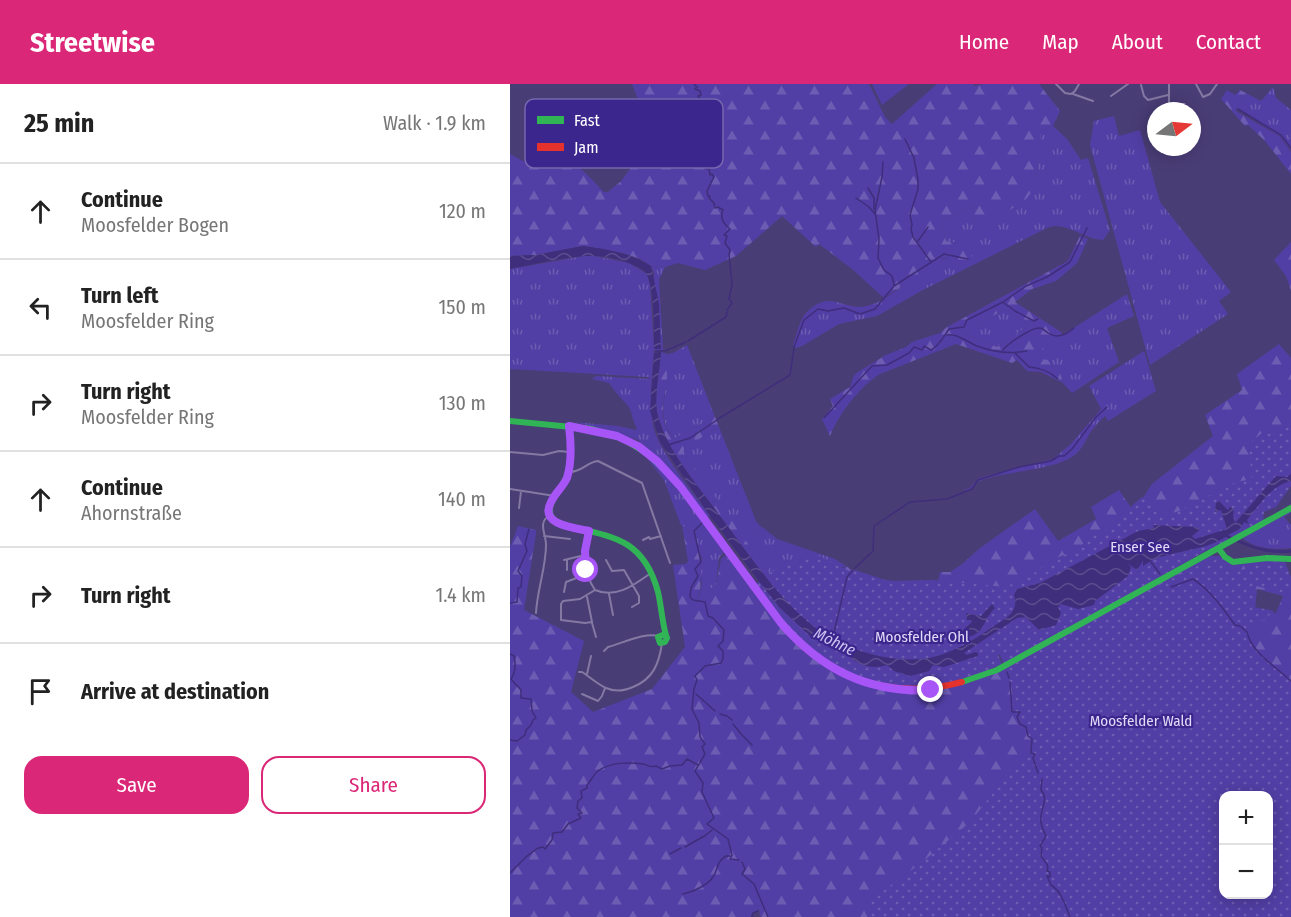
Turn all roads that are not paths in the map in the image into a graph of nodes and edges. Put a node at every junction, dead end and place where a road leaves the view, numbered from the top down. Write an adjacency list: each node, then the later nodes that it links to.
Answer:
1 (1056, 84): 8 (street)
2 (1079, 84): 8 (street)
3 (1128, 84): 10 (street)
4 (1169, 84): 9 (street)
5 (1196, 84): 6 (street)
6 (1217, 84)
7 (1141, 85): 9 (street)
8 (1073, 94): 11 (street)
9 (1168, 95): 12 (street)
10 (1111, 96)
11 (1093, 102)
12 (1168, 102)
13 (510, 421): 14 (main road)
14 (558, 425): 15 (main road); 16 (main road)
15 (569, 426): 16 (main road); 31 (main road)
16 (570, 434): 18 (main road)
17 (510, 452): 18 (street)
18 (570, 452): 19 (main road)
19 (568, 472): 22 (main road); 28 (street)
20 (510, 489): 21 (street)
21 (519, 490): 22 (street); 23 (street)
22 (555, 496): 25 (main road)
23 (519, 508)
24 (1291, 508): 31 (main road)
25 (550, 514): 26 (main road); 27 (street)
26 (589, 531): 32 (street); 37 (main road)
27 (544, 536): 29 (street); 45 (street)
28 (661, 536): 30 (street); 35 (street)
29 (570, 539)
30 (643, 540)
31 (1219, 549): 33 (main road)
32 (585, 555): 36 (street); 38 (street)
33 (1291, 559)
34 (606, 560): 39 (street)
35 (670, 563)
36 (567, 570)
37 (652, 572): 39 (street); 48 (main road)
38 (587, 574): 40 (street); 41 (street)
39 (633, 585): 42 (street); 44 (street)
40 (595, 590): 42 (street); 43 (street)
41 (564, 592)
42 (609, 594): 46 (street)
43 (587, 597): 47 (street); 47 (street)
44 (632, 607)
45 (536, 613)
46 (613, 615)
47 (592, 622): 49 (street)
48 (662, 635): 50 (main road); 51 (street)
49 (596, 637)
50 (662, 643): 55 (street)
51 (604, 651)
52 (591, 656): 54 (street)
53 (579, 672): 54 (street)
54 (586, 675): 55 (street)
55 (605, 688): 56 (street)
56 (582, 694)

